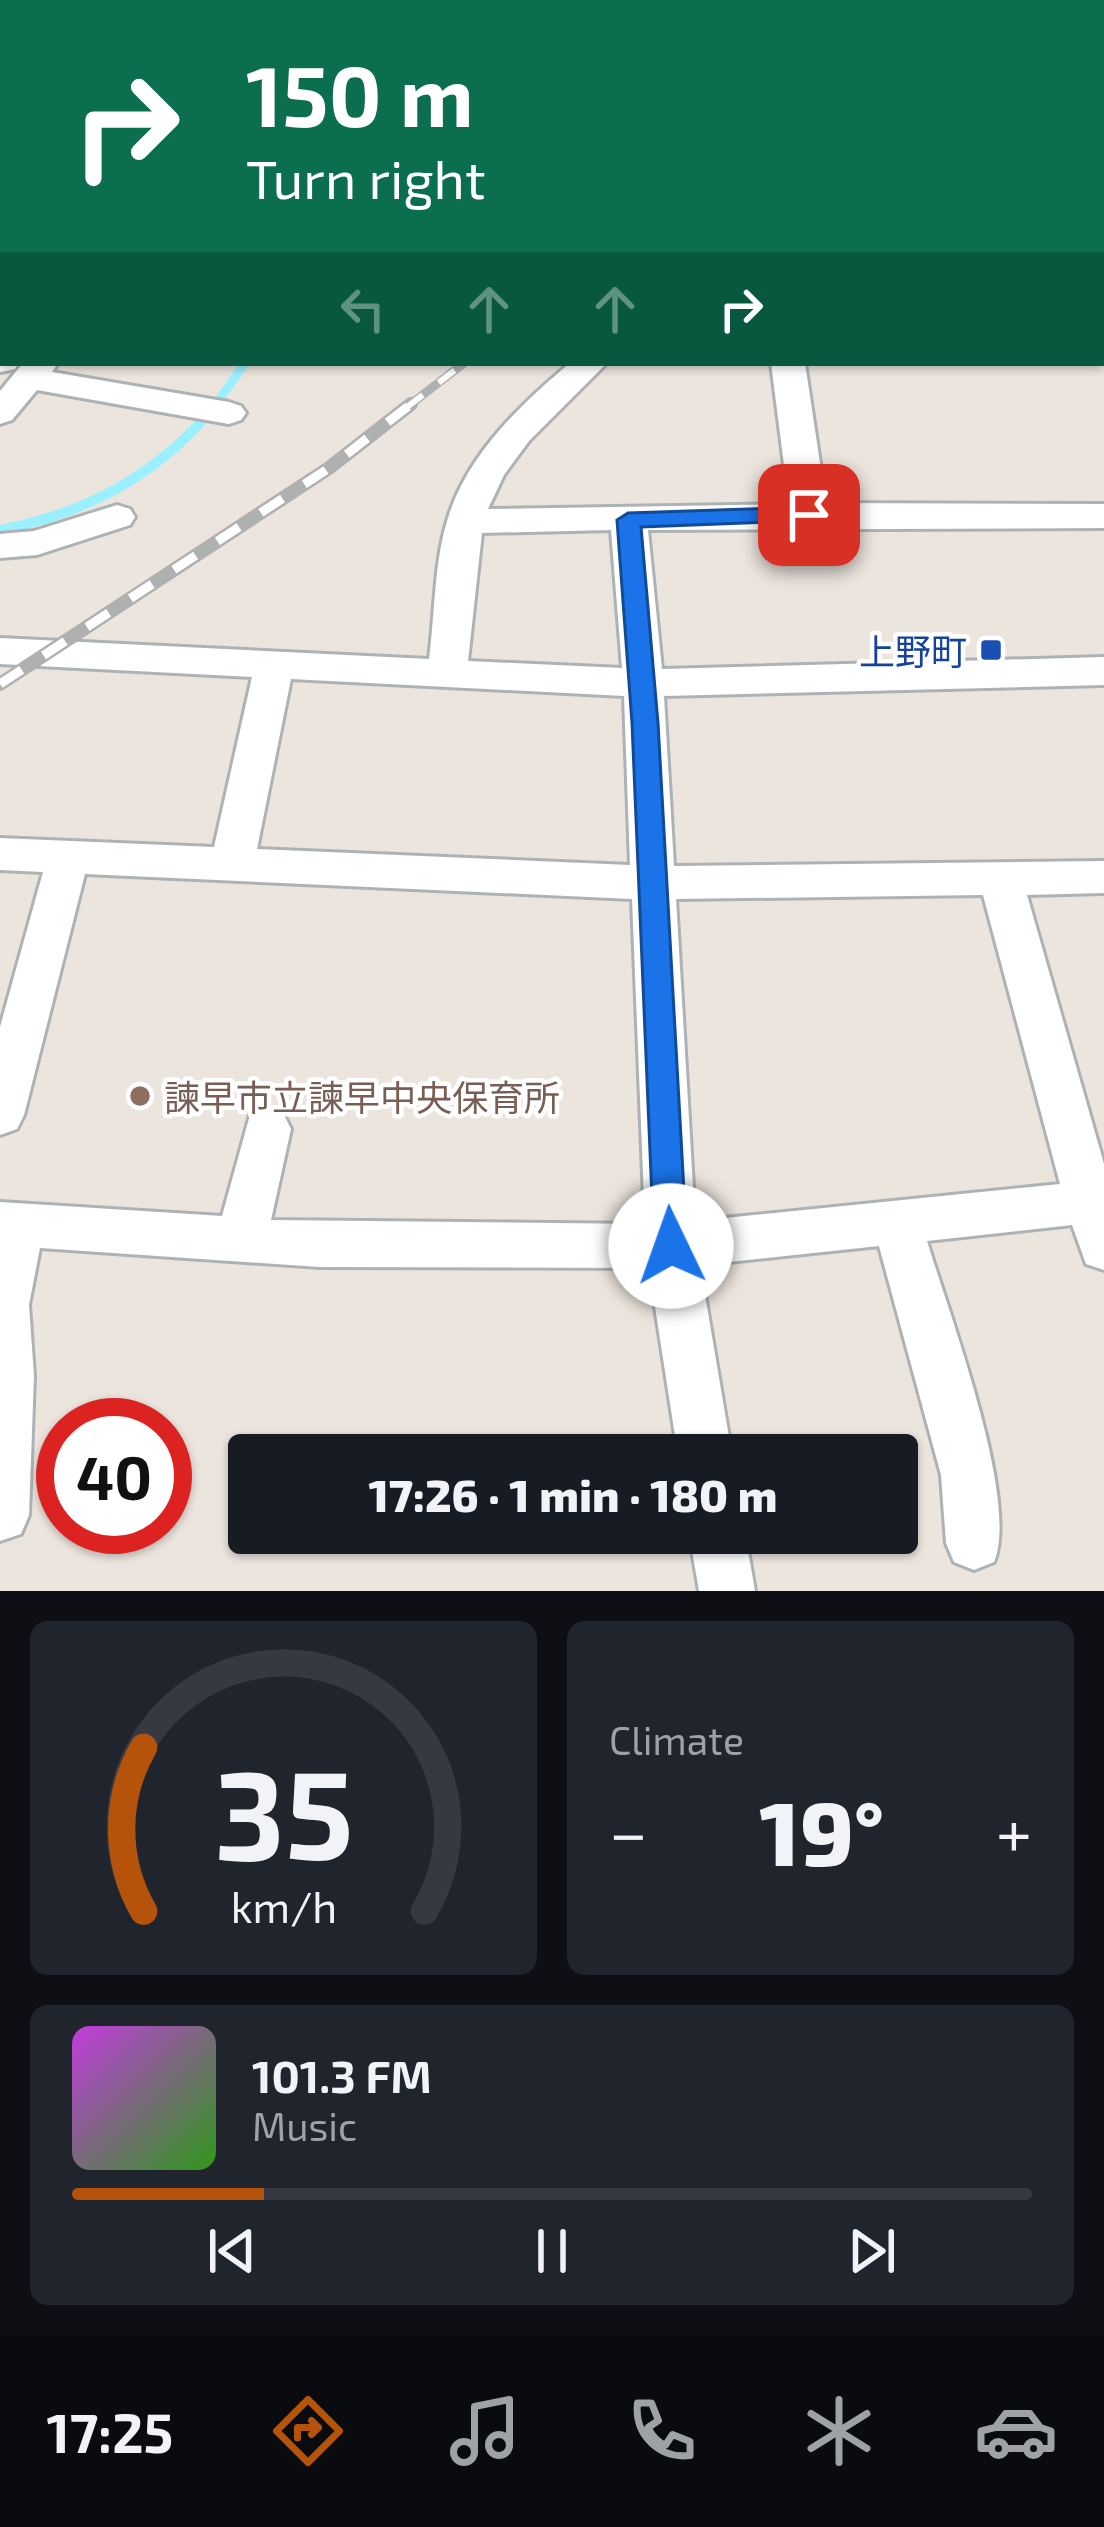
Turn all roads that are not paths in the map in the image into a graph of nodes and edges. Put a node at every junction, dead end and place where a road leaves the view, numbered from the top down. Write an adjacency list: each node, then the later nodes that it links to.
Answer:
1 (19, 366): 4 (street); 5 (street)
2 (586, 366): 10 (street)
3 (788, 366): 6 (street)
4 (0, 413)
5 (230, 413)
6 (809, 515): 7 (street); 9 (street)
7 (1104, 516)
8 (117, 517): 11 (street)
9 (628, 520): 10 (street); 16 (street)
10 (465, 521): 15 (street)
11 (0, 546)
12 (0, 651): 13 (street)
13 (274, 665): 15 (street); 19 (street)
14 (1104, 671): 16 (street)
15 (447, 674): 16 (street)
16 (643, 683): 22 (street)
17 (0, 854): 18 (street)
18 (68, 858): 19 (street); 23 (street)
19 (232, 865): 22 (street)
20 (1104, 877): 21 (street)
21 (1001, 880): 22 (street); 28 (street)
22 (654, 883): 30 (street)
23 (11, 1033): 24 (street)
24 (0, 1115)
25 (267, 1130): 29 (street)
26 (897, 1222): 28 (street); 30 (street); 33 (street)
27 (10, 1225): 29 (street); 32 (street)
28 (1097, 1225)
29 (241, 1240): 30 (street)
30 (671, 1246): 31 (street)
31 (702, 1434)
32 (1, 1515)
33 (974, 1544)
34 (721, 1554): 35 (street)
35 (727, 1591)

